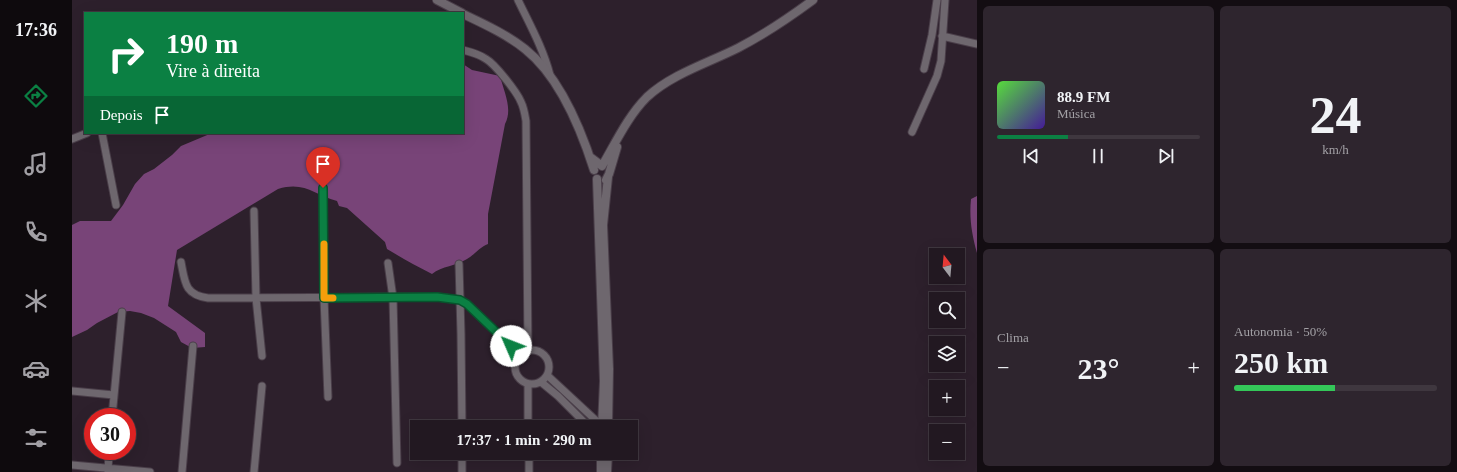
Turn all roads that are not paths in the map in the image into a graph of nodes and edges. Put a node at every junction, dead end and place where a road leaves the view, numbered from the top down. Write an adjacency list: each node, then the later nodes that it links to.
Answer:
1 (437, 0): 6 (street)
2 (518, 0): 12 (street)
3 (814, 0): 14 (street)
4 (937, 0): 11 (street)
5 (945, 0): 8 (street)
6 (460, 12)
7 (464, 14): 12 (street)
8 (942, 36): 9 (street); 13 (street)
9 (977, 44)
10 (464, 50): 33 (street)
11 (924, 69)
12 (550, 75): 18 (street)
13 (912, 132)
14 (621, 133): 18 (street); 19 (street)
15 (84, 134): 17 (street)
16 (102, 134): 22 (street)
17 (72, 139)
18 (598, 168): 19 (street); 20 (street)
19 (608, 174): 20 (street); 51 (street)
20 (597, 180): 50 (street)
21 (323, 188): 28 (street)
22 (116, 205)
23 (254, 211): 27 (street)
24 (181, 262): 27 (street)
25 (388, 263): 29 (street)
26 (459, 264): 30 (street)
27 (256, 298): 28 (street); 35 (street)
28 (324, 298): 29 (street); 44 (street)
29 (393, 298): 30 (street); 57 (street)
30 (460, 300): 34 (street); 46 (street)
31 (122, 312): 42 (street)
32 (193, 346): 61 (street)
33 (528, 350): 34 (street); 36 (street)
34 (520, 355): 38 (street)
35 (262, 356)
36 (548, 376): 37 (street); 41 (street)
37 (541, 382): 38 (street); 43 (street)
38 (528, 384): 47 (street)
39 (262, 386): 62 (street)
40 (72, 391): 42 (street)
41 (564, 391): 43 (street); 49 (street)
42 (114, 395): 45 (street)
43 (558, 396): 48 (street)
44 (328, 397)
45 (113, 408)
46 (462, 420)
47 (528, 420)
48 (582, 420)
49 (596, 420)
50 (604, 420)
51 (605, 420)
52 (109, 460): 59 (street)
53 (462, 460): 63 (street)
54 (529, 460): 64 (street)
55 (601, 460): 65 (street)
56 (608, 460): 66 (street)
57 (397, 464)
58 (72, 465): 59 (street)
59 (108, 470): 60 (street)
60 (150, 472)
61 (182, 472)
62 (254, 472)
63 (462, 472)
64 (529, 472)
65 (601, 472)
66 (607, 472)

